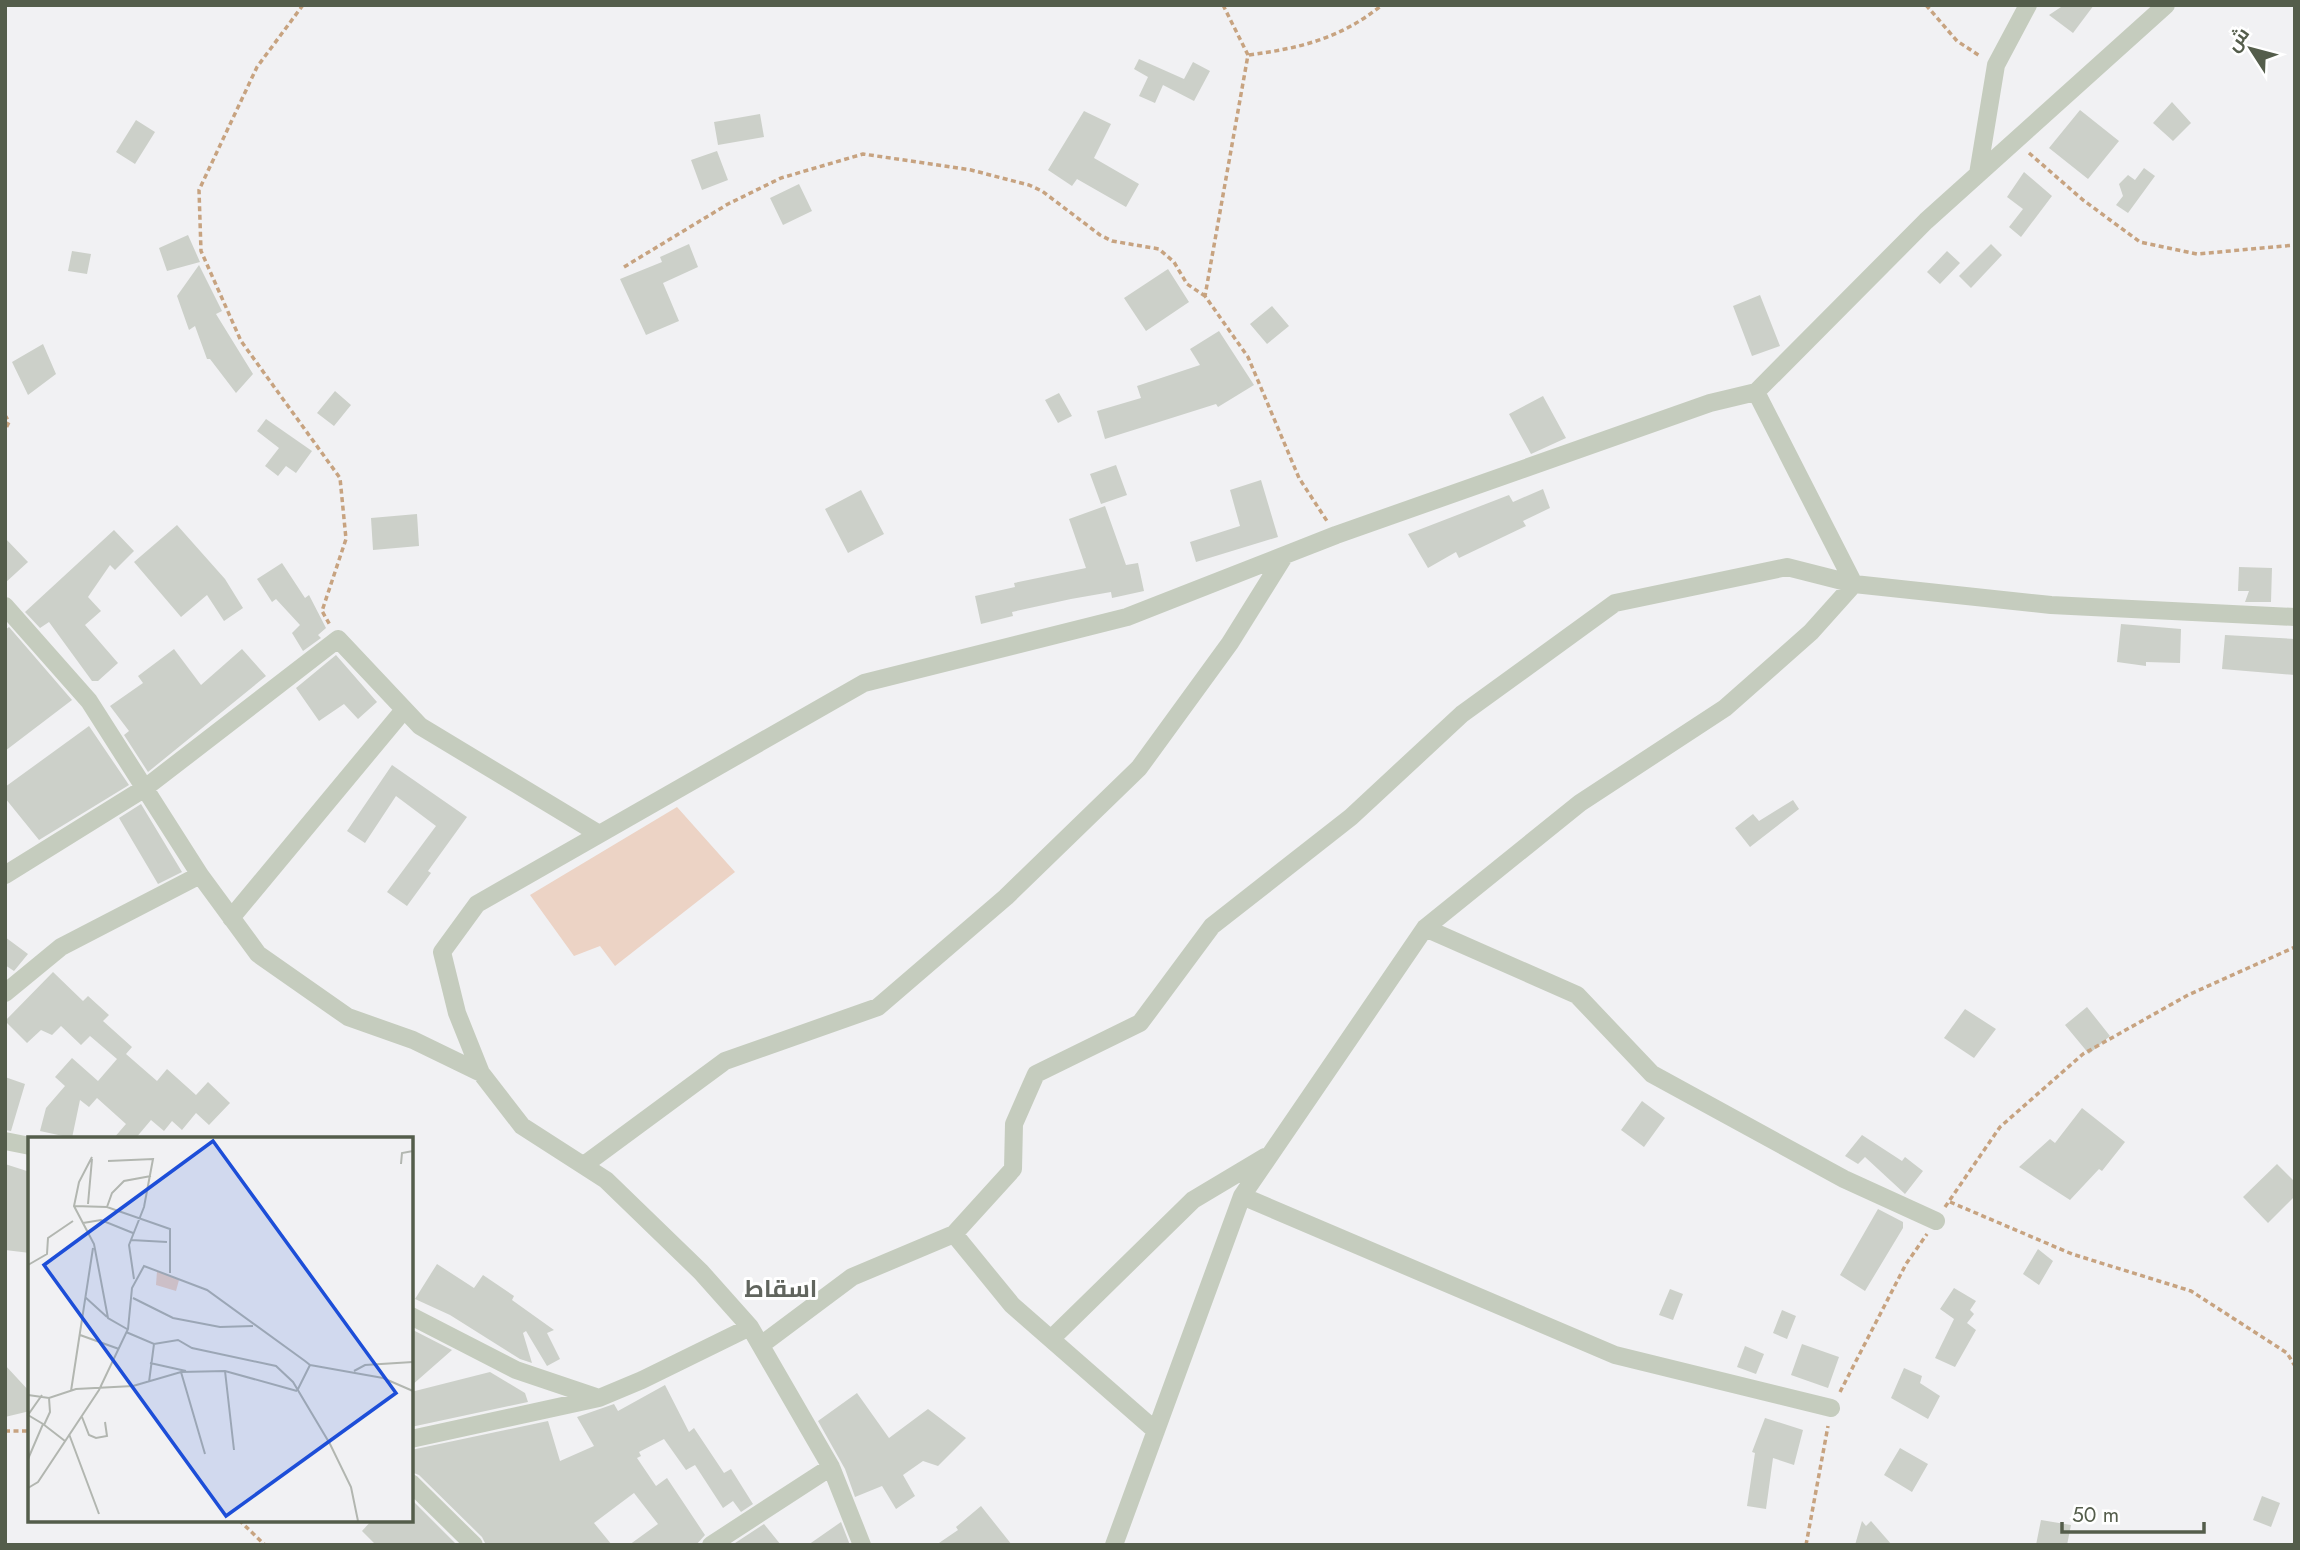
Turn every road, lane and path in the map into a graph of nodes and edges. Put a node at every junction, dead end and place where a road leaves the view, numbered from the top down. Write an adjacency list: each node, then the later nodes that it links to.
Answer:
1 (303, 5): 22 (path)
2 (1223, 5): 7 (path)
3 (1381, 5): 7 (path)
4 (1926, 5): 8 (path)
5 (2028, 5): 8 (street)
6 (2166, 5): 9 (street)
7 (1248, 55): 13 (path)
8 (1996, 65): 10 (street)
9 (2014, 140): 10 (street); 11 (path)
10 (1978, 174): 14 (street)
11 (2295, 245)
12 (624, 268): 13 (path)
13 (1205, 296): 17 (path)
14 (1756, 392): 17 (street); 19 (street)
15 (5, 415): 16 (path)
16 (5, 430)
17 (1336, 535): 18 (street)
18 (1285, 555): 25 (street); 36 (street)
19 (1854, 584): 21 (street); 29 (street); 40 (street)
20 (5, 606): 24 (street)
21 (2295, 617)
22 (338, 639): 23 (street); 24 (street)
23 (403, 711): 25 (street); 28 (street)
24 (145, 788): 26 (street); 27 (street)
25 (599, 834): 32 (street)
26 (5, 875)
27 (200, 875): 28 (street); 31 (street)
28 (231, 919): 32 (street)
29 (1425, 928): 35 (street); 39 (street)
30 (2295, 947): 38 (path)
31 (5, 993)
32 (481, 1073): 36 (street)
33 (5, 1141): 34 (street)
34 (28, 1146)
35 (1271, 1154): 37 (street); 43 (street)
36 (584, 1165): 42 (street)
37 (1242, 1195): 47 (street); 50 (street)
38 (1949, 1201): 39 (path); 45 (path)
39 (1936, 1221): 47 (path)
40 (954, 1234): 43 (street); 44 (street)
41 (413, 1317): 46 (street)
42 (750, 1327): 44 (street); 46 (street)
43 (1051, 1339): 50 (street)
44 (761, 1345): 52 (street)
45 (2295, 1366)
46 (598, 1398): 51 (street)
47 (1831, 1408): 60 (path)
48 (5, 1431): 49 (path)
49 (28, 1431)
50 (1156, 1431): 59 (street)
51 (413, 1439)
52 (831, 1467): 57 (street); 58 (street)
53 (413, 1485): 56 (street)
54 (241, 1522): 55 (path)
55 (265, 1545)
56 (474, 1545)
57 (711, 1545)
58 (862, 1545)
59 (1114, 1545)
60 (1806, 1545)

